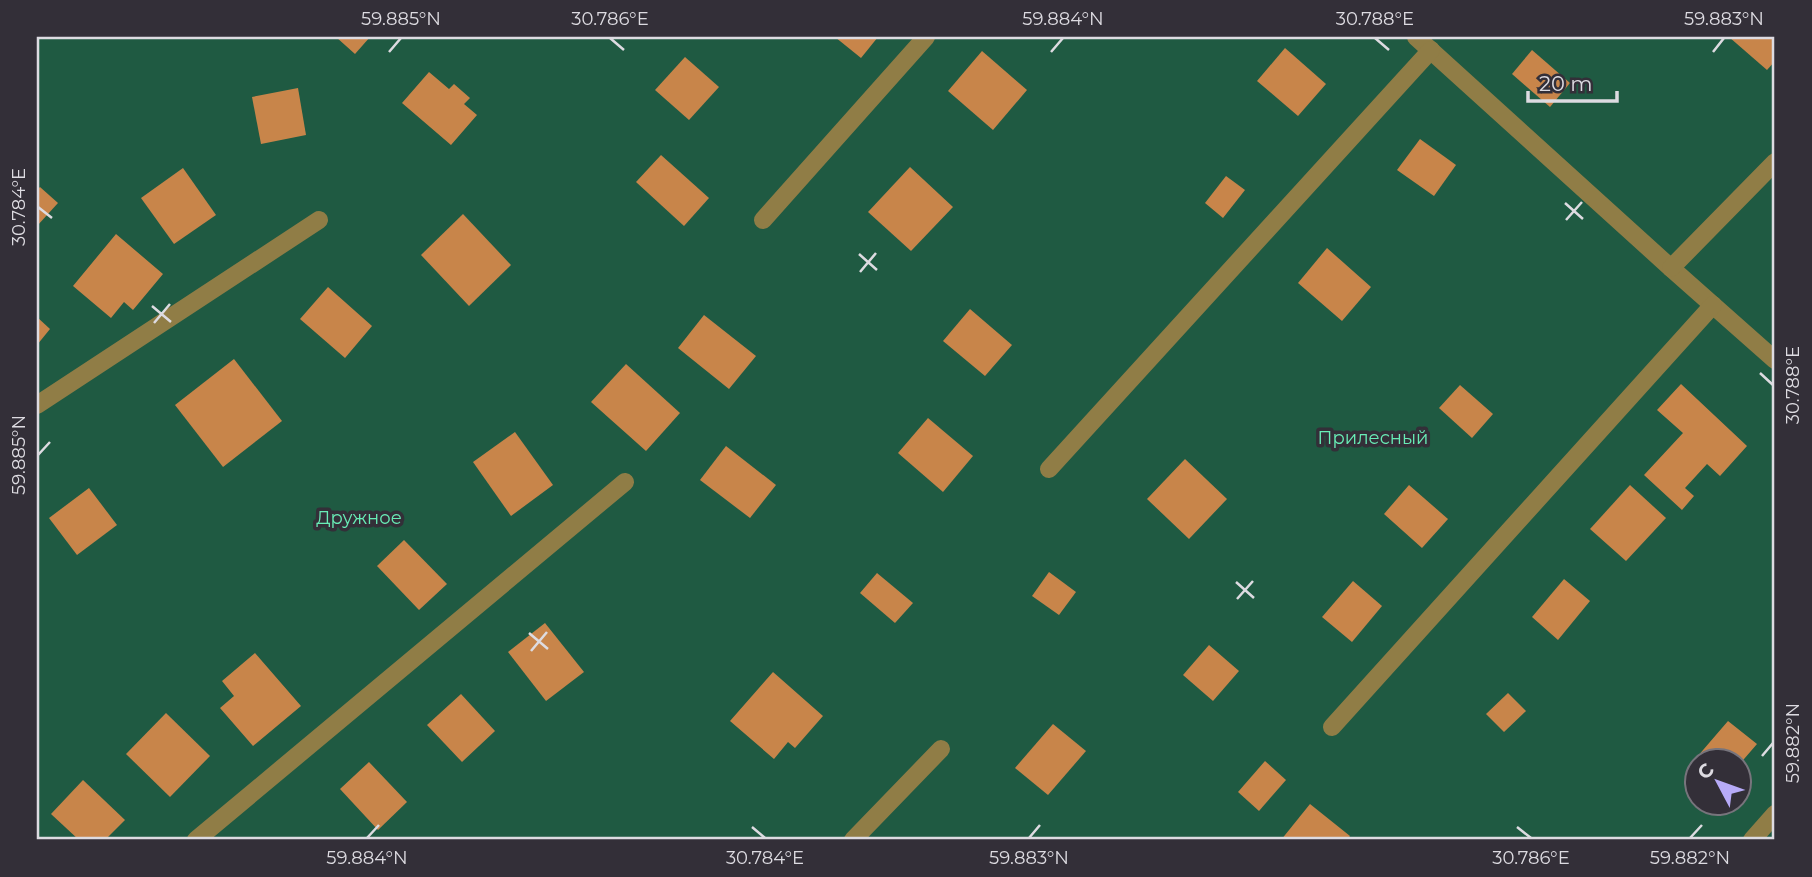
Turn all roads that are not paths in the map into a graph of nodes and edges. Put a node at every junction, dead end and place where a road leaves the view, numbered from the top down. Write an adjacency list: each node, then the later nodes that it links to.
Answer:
1 (926, 37): 6 (street)
2 (1416, 37): 3 (street)
3 (1431, 50): 7 (street); 11 (street)
4 (1775, 162): 7 (street)
5 (319, 220): 10 (street)
6 (763, 220)
7 (1671, 268): 8 (street)
8 (1713, 305): 9 (street); 13 (street)
9 (1775, 360)
10 (37, 405)
11 (1049, 469)
12 (625, 482): 16 (street)
13 (1332, 727)
14 (941, 750): 17 (street)
15 (1775, 814): 18 (street)
16 (197, 840)
17 (853, 840)
18 (1752, 840)

